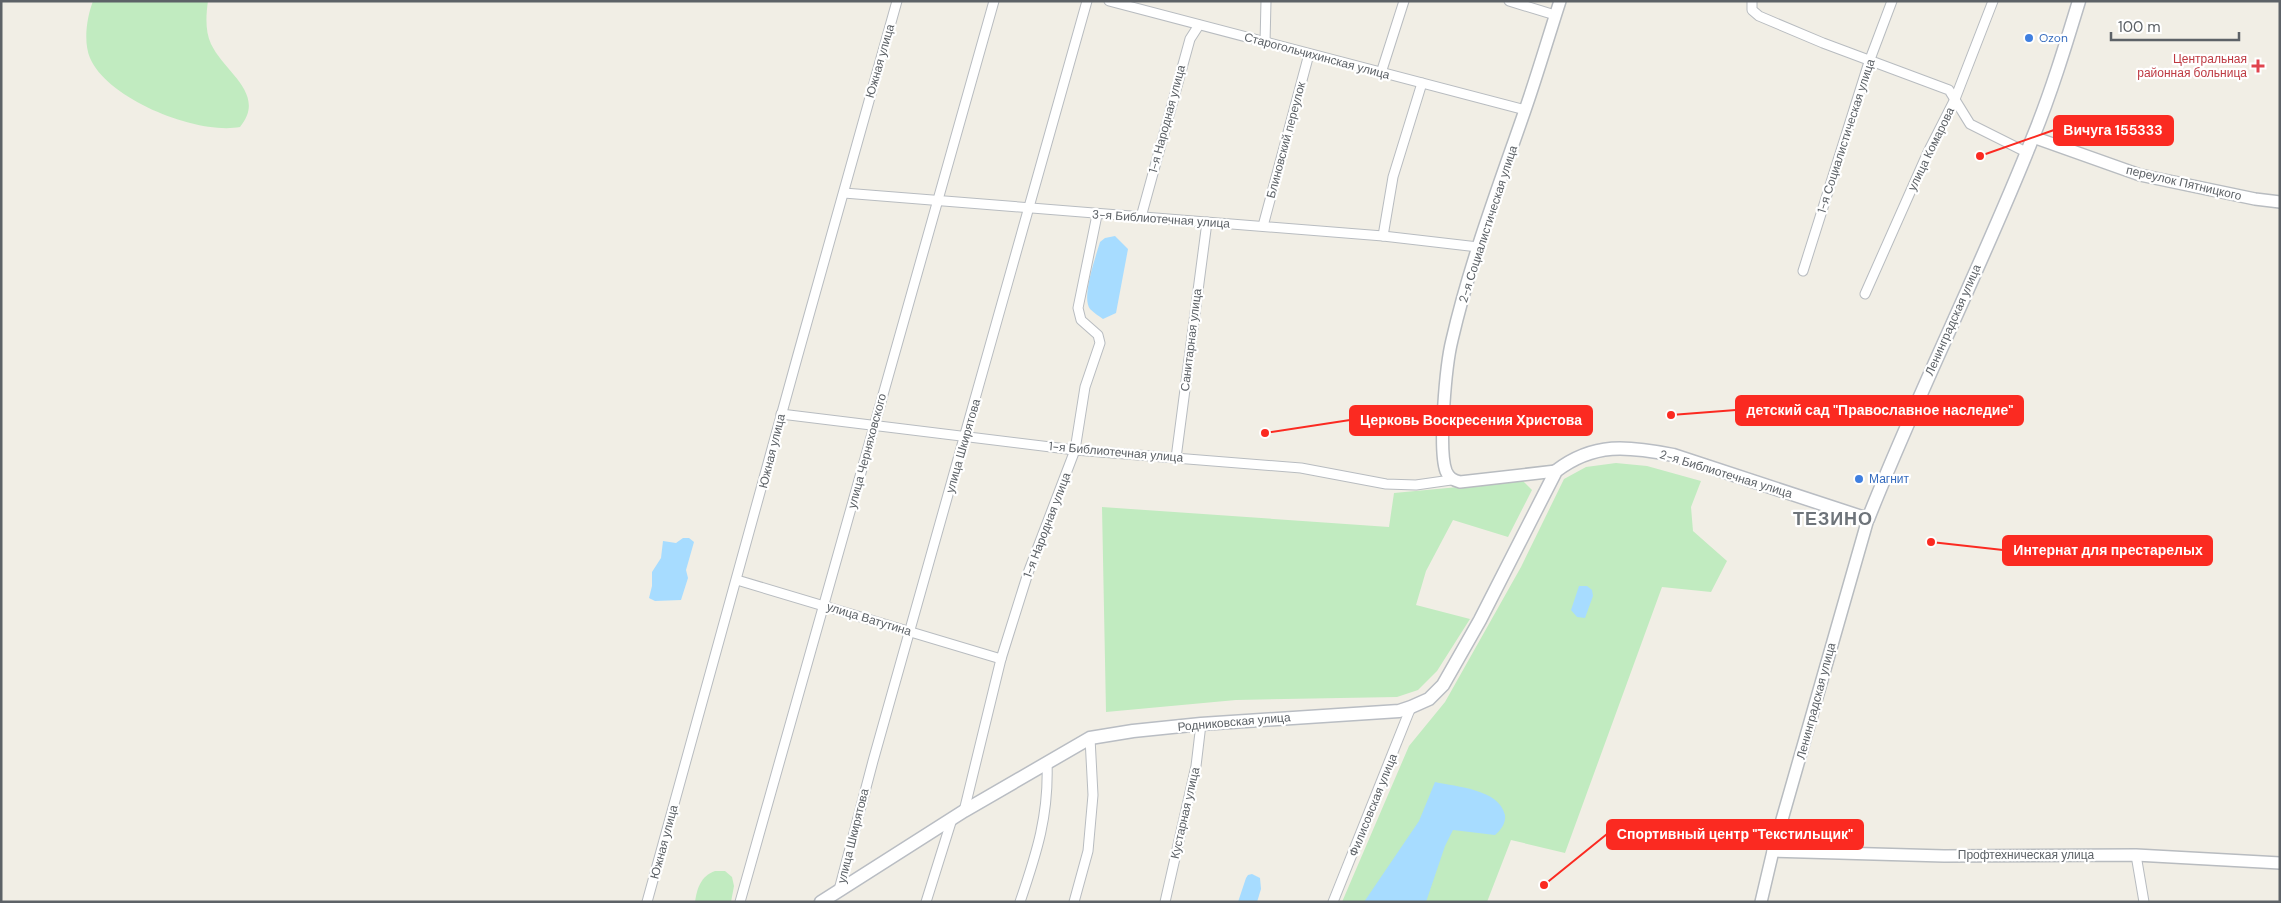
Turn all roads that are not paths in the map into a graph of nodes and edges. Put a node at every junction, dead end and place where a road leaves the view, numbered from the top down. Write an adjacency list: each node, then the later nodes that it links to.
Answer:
1 (897, 1): 25 (street, Южная улица)
2 (994, 1): 26 (street, улица Черняховского)
3 (1087, 1): 28 (street, улица Шкирятова)
4 (1109, 1): 13 (street, Старогольчихинская улица)
5 (1266, 1): 16 (street)
6 (1404, 1): 19 (street)
7 (1508, 1): 14 (street)
8 (1560, 1): 14 (street, 2-я Социалистическая улица)
9 (1752, 1): 18 (street)
10 (1892, 1): 18 (street, 1-я Социалистическая улица)
11 (1993, 1): 21 (street, улица Комарова)
12 (2079, 1): 23 (main road, Ленинградская улица)
13 (1141, 5): 15 (street, Старогольчихинская улица)
14 (1555, 16): 22 (street, 2-я Социалистическая улица)
15 (1199, 25): 16 (street, Старогольчихинская улица); 30 (street, 1-я Народная улица)
16 (1265, 43): 17 (street, Старогольчихинская улица)
17 (1310, 54): 19 (street, Старогольчихинская улица); 32 (street, Блиновский переулок)
18 (1870, 62): 21 (street); 35 (street, 1-я Социалистическая улица)
19 (1381, 73): 20 (street, Старогольчихинская улица)
20 (1422, 83): 22 (street, Старогольчихинская улица); 33 (street)
21 (1955, 98): 24 (street); 36 (street, улица Комарова)
22 (1525, 110): 34 (street, 2-я Социалистическая улица)
23 (2033, 137): 24 (main road, Ленинградская улица); 27 (street, переулок Пятницкого)
24 (2026, 152): 44 (main road, Ленинградская улица)
25 (844, 194): 26 (street, 3-я Библиотечная улица); 37 (street, Южная улица)
26 (937, 202): 28 (street, 3-я Библиотечная улица); 38 (street, улица Черняховского)
27 (2280, 202)
28 (1029, 208): 29 (street, 3-я Библиотечная улица); 39 (street, улица Шкирятова)
29 (1097, 215): 30 (street, 3-я Библиотечная улица); 40 (street, 1-я Народная улица)
30 (1141, 217): 31 (street, 3-я Библиотечная улица)
31 (1207, 222): 32 (street, 3-я Библиотечная улица); 41 (street, Санитарная улица)
32 (1263, 226): 33 (street, 3-я Библиотечная улица)
33 (1383, 236): 34 (street, 3-я Библиотечная улица)
34 (1478, 247): 43 (street, 2-я Социалистическая улица)
35 (1803, 271)
36 (1866, 294)
37 (781, 414): 38 (street, 1-я Библиотечная улица); 45 (street, Южная улица)
38 (874, 426): 39 (street, 1-я Библиотечная улица); 46 (street, улица Черняховского)
39 (965, 437): 40 (street, 1-я Библиотечная улица); 47 (street, улица Шкирятова)
40 (1075, 450): 41 (street, 1-я Библиотечная улица); 48 (street, 1-я Народная улица)
41 (1176, 458): 43 (street, 1-я Библиотечная улица)
42 (1556, 471): 43 (street); 44 (main road, 2-я Библиотечная улица); 49 (main road, Родниковская улица)
43 (1451, 480)
44 (1868, 519): 55 (street, Ленинградская улица)
45 (737, 580): 46 (street, улица Ватутина); 59 (street, Южная улица)
46 (824, 606): 47 (street, улица Ватутина); 60 (street, улица Черняховского)
47 (910, 631): 48 (street, улица Ватутина); 58 (street, улица Шкирятова)
48 (1001, 659): 53 (street, 1-я Народная улица)
49 (1412, 707): 50 (main road, Родниковская улица); 66 (street, Филисовская улица)
50 (1201, 724): 51 (main road, Родниковская улица); 65 (street, Кустарная улица)
51 (1090, 738): 52 (main road, Родниковская улица); 64 (street)
52 (1046, 762): 53 (main road, Родниковская улица); 63 (street)
53 (964, 812): 54 (main road, Родниковская улица)
54 (952, 819): 58 (main road, Родниковская улица); 62 (street)
55 (1773, 851): 56 (street, Профтехническая улица); 67 (street, Ленинградская улица)
56 (2136, 855): 57 (street, Профтехническая улица); 68 (street)
57 (2280, 863)
58 (839, 890): 61 (main road, Родниковская улица)
59 (648, 902)
60 (740, 902)
61 (821, 902)
62 (926, 902)
63 (1020, 902)
64 (1074, 902)
65 (1165, 902)
66 (1334, 902)
67 (1761, 902)
68 (2144, 902)

